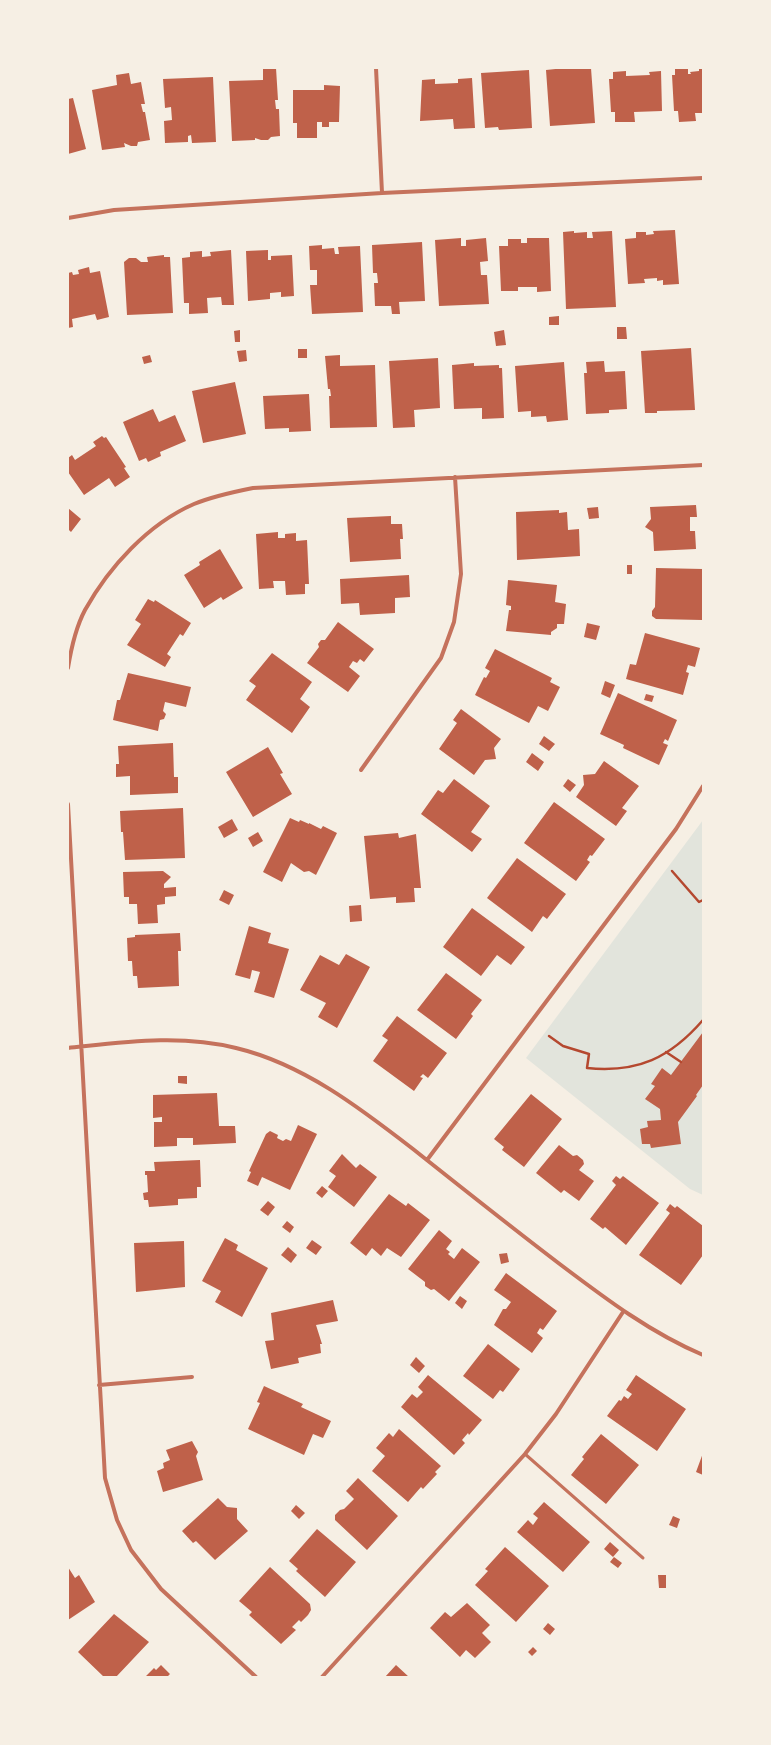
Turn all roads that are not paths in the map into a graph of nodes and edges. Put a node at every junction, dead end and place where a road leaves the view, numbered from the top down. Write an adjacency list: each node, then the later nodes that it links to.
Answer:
1 (376, 68): 3 (street)
2 (703, 178): 3 (street)
3 (382, 193): 4 (street)
4 (68, 218)
5 (703, 465): 6 (street)
6 (455, 477): 7 (street); 8 (street)
7 (68, 668)
8 (360, 770)
9 (703, 786): 13 (street)
10 (68, 804): 11 (street)
11 (81, 1047): 12 (street); 13 (street); 17 (street)
12 (68, 1048)
13 (427, 1160): 14 (street)
14 (623, 1312): 15 (street); 18 (street)
15 (703, 1355)
16 (192, 1377): 17 (street)
17 (99, 1385): 20 (street)
18 (525, 1454): 19 (lane); 21 (street)
19 (642, 1558)
20 (256, 1677)
21 (322, 1677)

